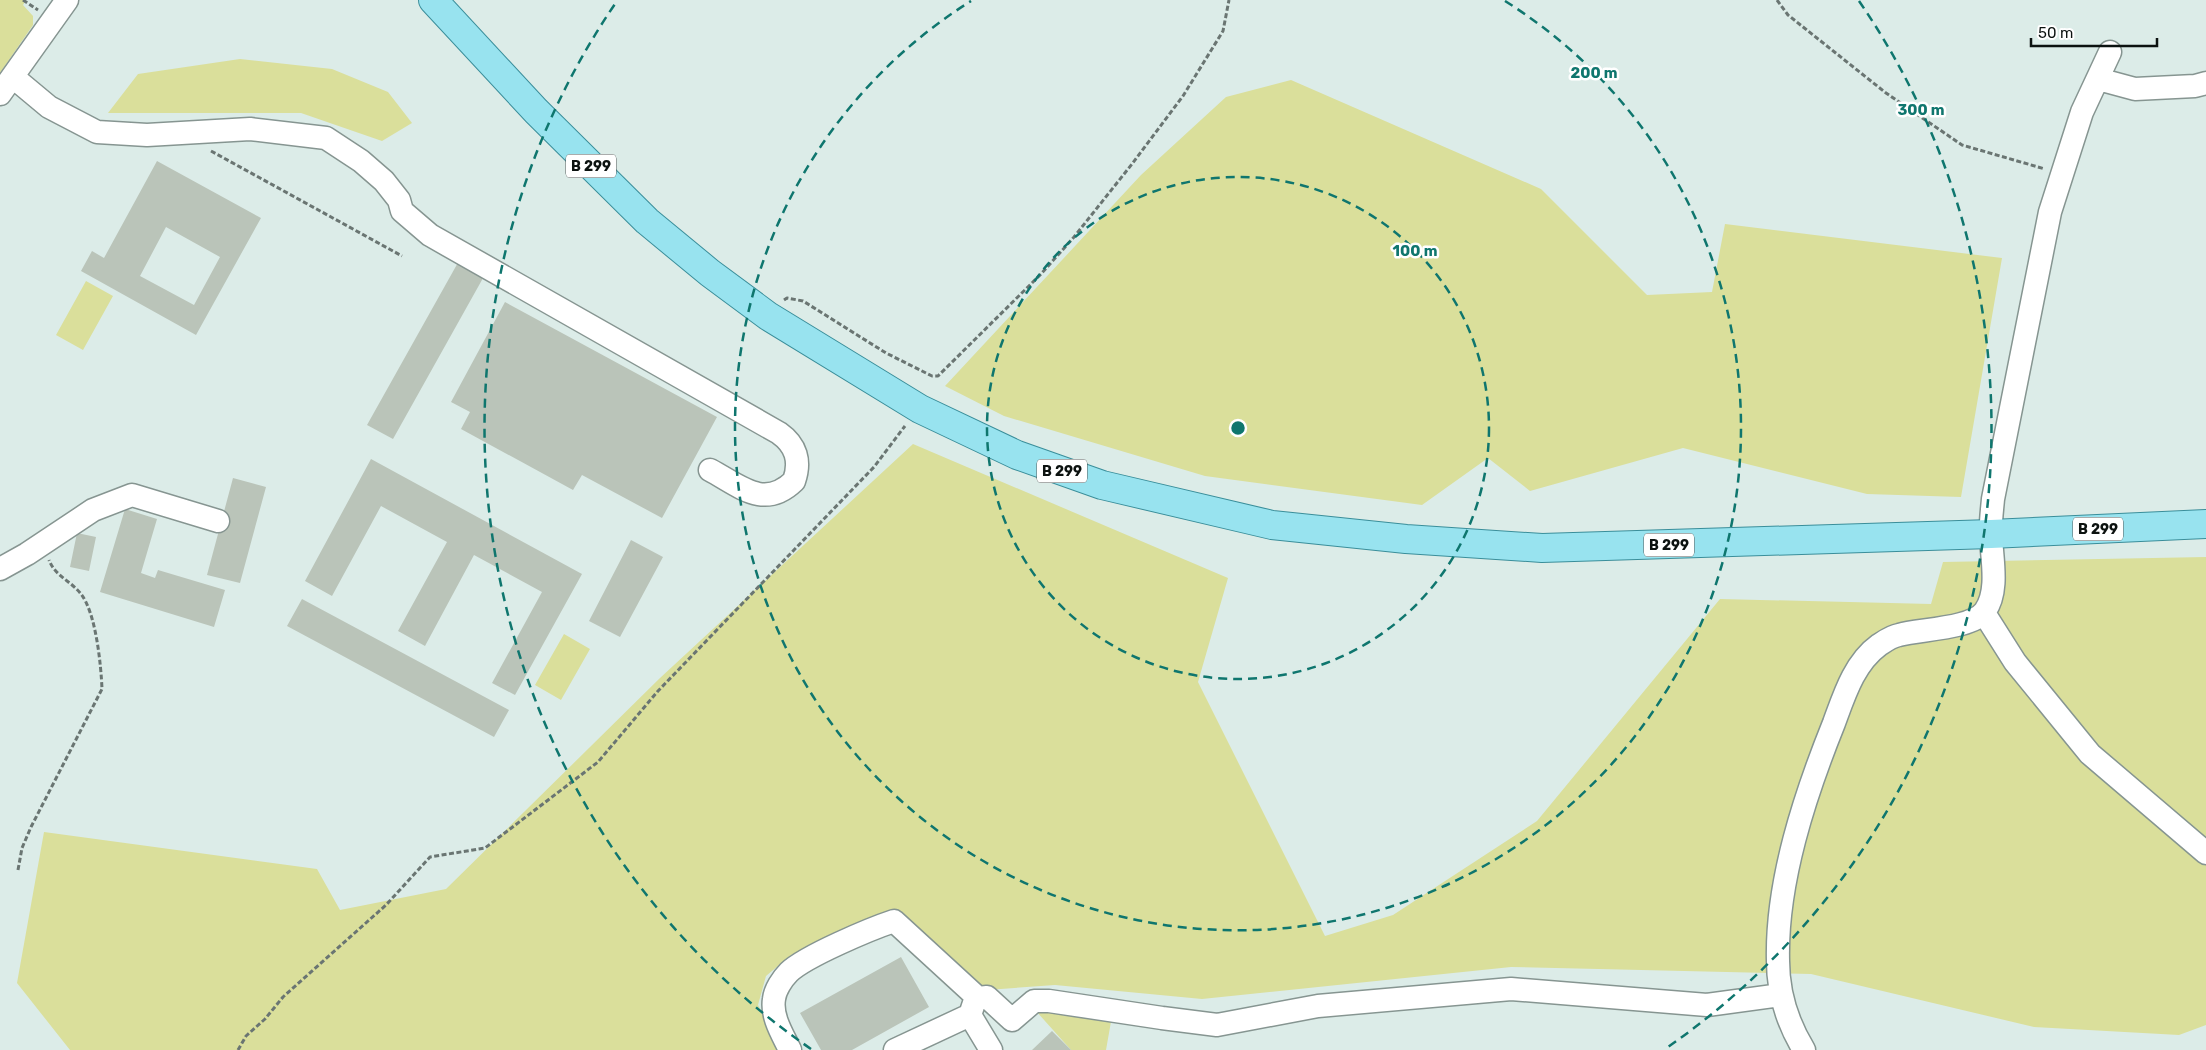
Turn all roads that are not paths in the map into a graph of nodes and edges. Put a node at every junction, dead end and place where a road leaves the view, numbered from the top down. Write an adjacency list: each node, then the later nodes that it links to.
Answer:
1 (67, 0): 6 (street)
2 (432, 0): 10 (main road, B 299)
3 (2110, 52): 4 (street)
4 (2098, 79): 5 (street); 10 (street)
5 (2206, 83)
6 (7, 85): 7 (street)
7 (710, 470)
8 (218, 521): 11 (street)
9 (2206, 524): 10 (main road, B 299)
10 (1991, 534): 12 (street)
11 (0, 570)
12 (1984, 613): 13 (street); 14 (street)
13 (2206, 853)
14 (1781, 995): 15 (street); 19 (street)
15 (974, 1006): 16 (street); 17 (street); 18 (street)
16 (790, 1050)
17 (895, 1050)
18 (991, 1050)
19 (1804, 1050)

